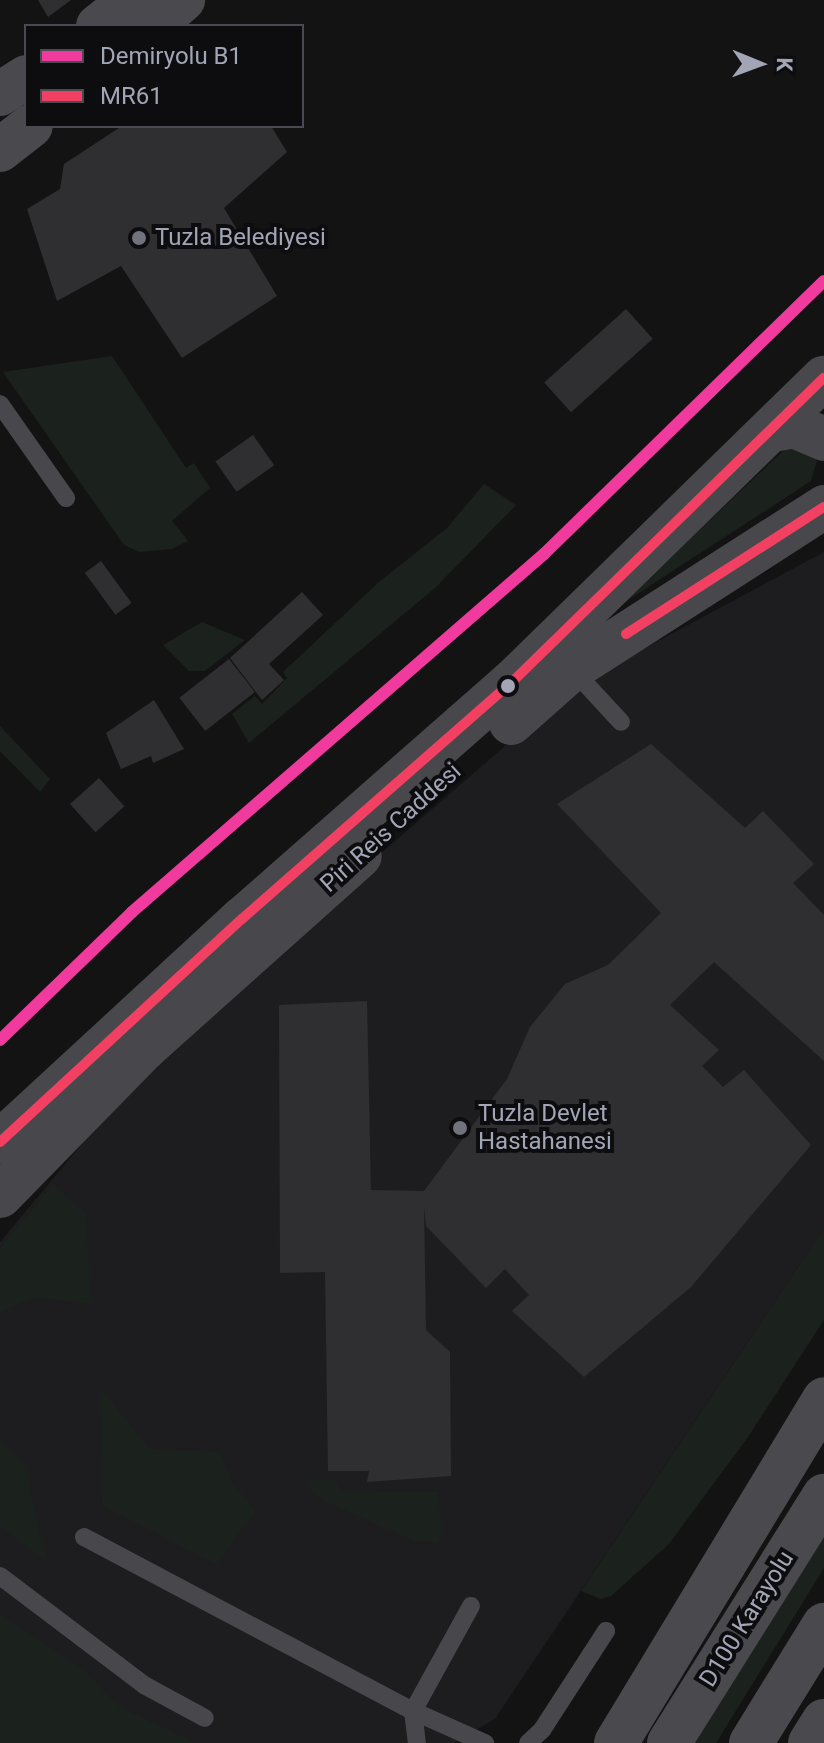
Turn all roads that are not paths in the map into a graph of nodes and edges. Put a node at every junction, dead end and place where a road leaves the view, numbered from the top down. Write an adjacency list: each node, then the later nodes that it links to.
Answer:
1 (131, 0): 3 (main road)
2 (183, 0): 4 (main road)
3 (101, 24)
4 (155, 24)
5 (24, 78): 6 (main road)
6 (0, 94)
7 (28, 128): 8 (main road)
8 (0, 150)
9 (824, 378): 12 (street, Piri Reis Caddesi)
10 (0, 404): 11 (lane)
11 (0, 421)
12 (774, 430): 13 (street); 17 (street, Piri Reis Caddesi)
13 (824, 439)
14 (823, 506): 15 (street, Piri Reis Caddesi)
15 (572, 669): 16 (lane); 18 (street, Piri Reis Caddesi)
16 (621, 722)
17 (0, 1142)
18 (0, 1196)
19 (824, 1399): 32 (main road)
20 (824, 1496): 33 (main road, D100 Karayolu)
21 (84, 1537): 26 (lane)
22 (0, 1576): 27 (lane)
23 (471, 1606): 26 (lane)
24 (824, 1625): 34 (main road)
25 (606, 1631): 31 (lane)
26 (413, 1711): 29 (lane); 30 (lane)
27 (205, 1718)
28 (824, 1721): 35 (main road)
29 (417, 1743)
30 (485, 1743)
31 (528, 1743)
32 (616, 1743)
33 (669, 1743)
34 (751, 1743)
35 (810, 1743)

